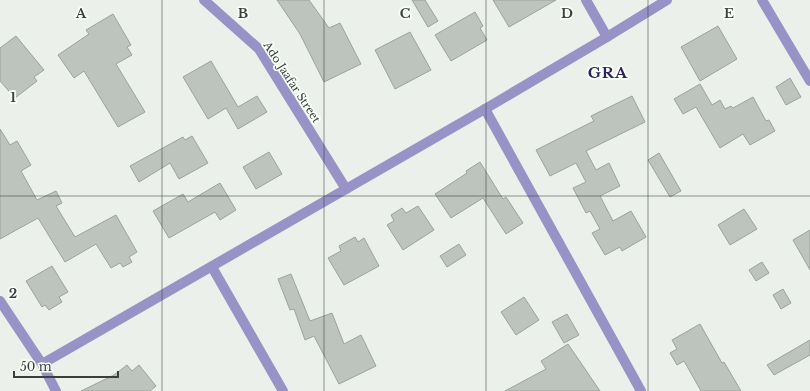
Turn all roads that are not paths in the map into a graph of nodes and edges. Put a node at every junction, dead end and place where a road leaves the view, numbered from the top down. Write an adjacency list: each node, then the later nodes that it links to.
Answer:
1 (204, 0): 8 (street, Ado Jaafar Street)
2 (586, 0): 5 (street)
3 (667, 0): 5 (street)
4 (762, 0): 6 (street)
5 (607, 37): 7 (street)
6 (810, 81)
7 (485, 109): 8 (street); 14 (street)
8 (346, 189): 9 (street)
9 (212, 267): 11 (street); 13 (street)
10 (0, 301): 11 (street)
11 (42, 364): 12 (street)
12 (56, 391)
13 (283, 391)
14 (641, 391)

